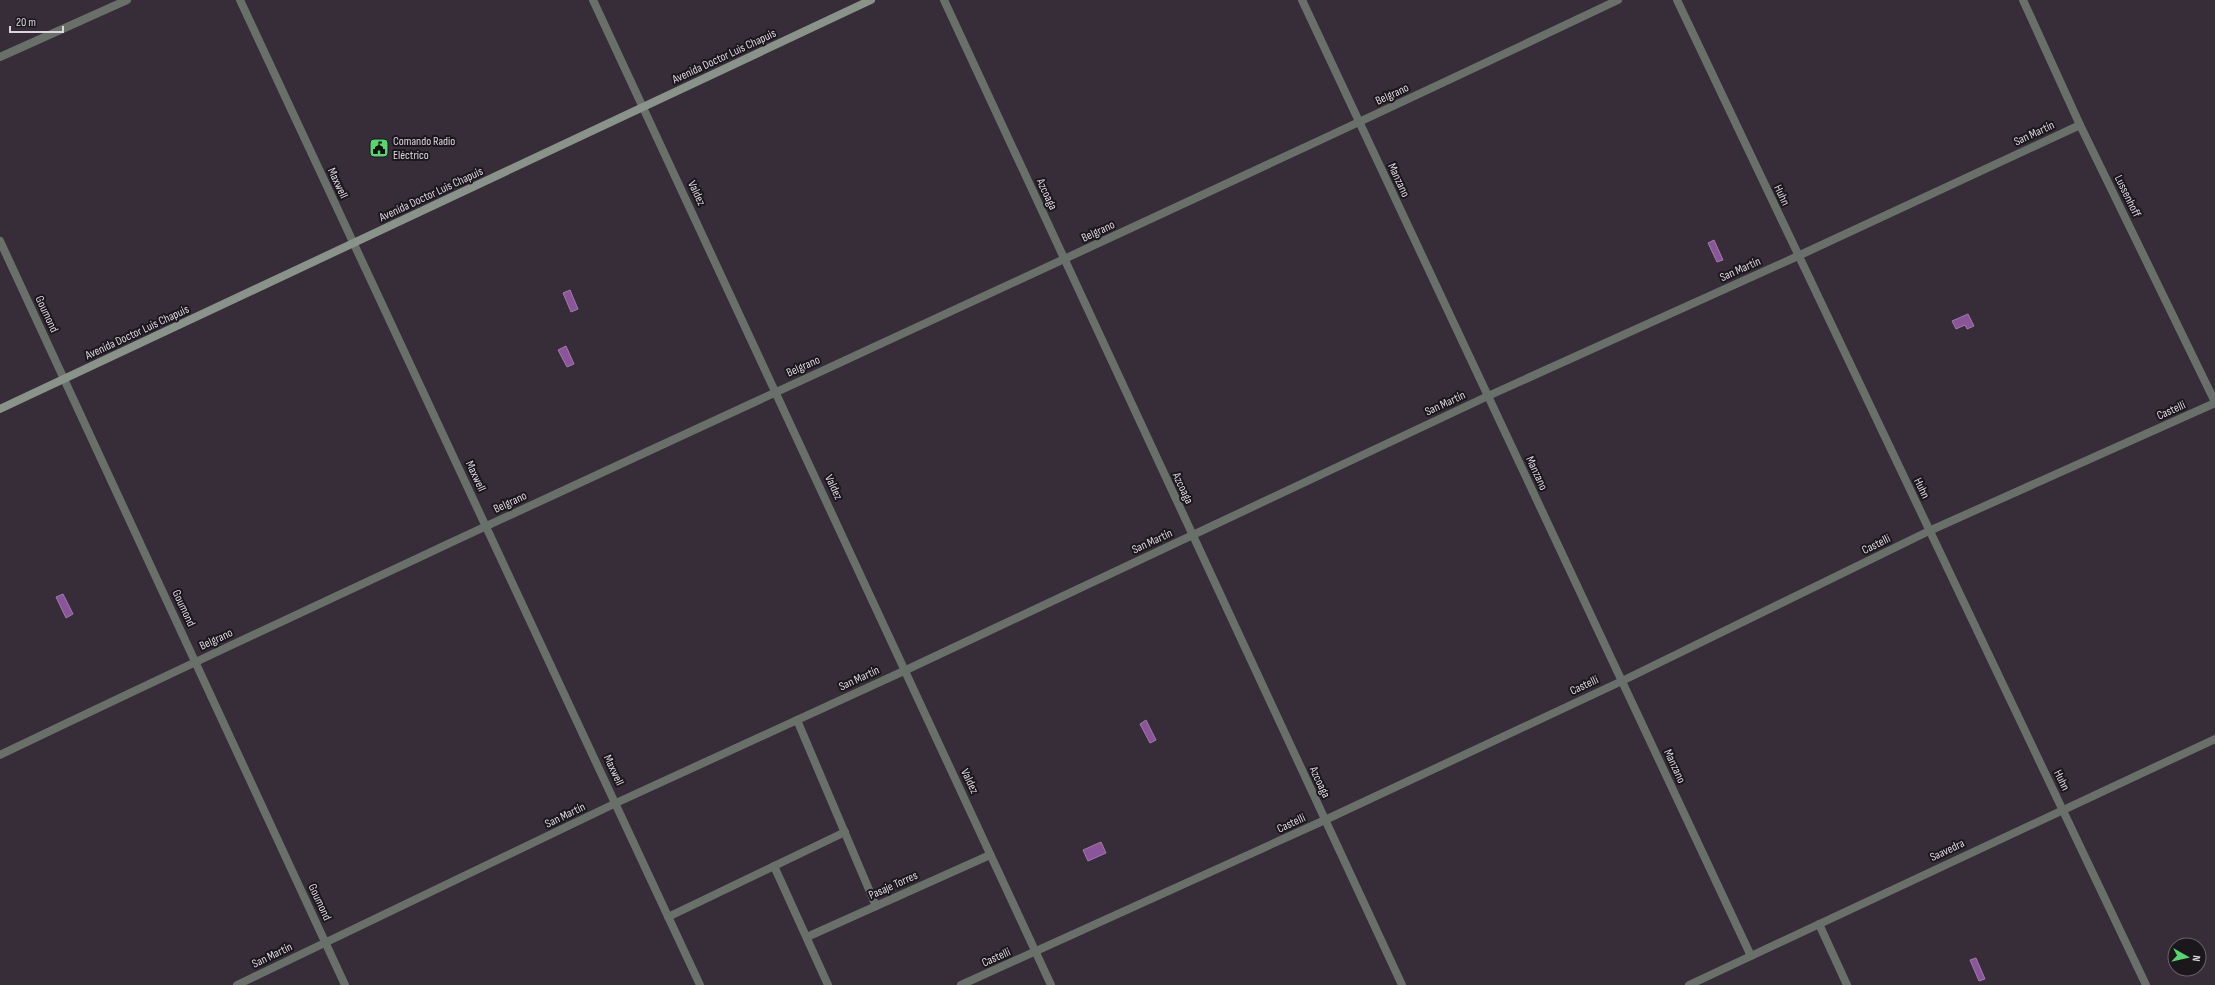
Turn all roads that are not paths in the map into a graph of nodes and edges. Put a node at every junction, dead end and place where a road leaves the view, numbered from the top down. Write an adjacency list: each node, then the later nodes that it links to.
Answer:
1 (127, 0): 10 (street)
2 (240, 0): 15 (street, Maxwell)
3 (593, 0): 11 (street, Valdez)
4 (871, 0): 11 (main road, Avenida Doctor Luis Chapuis)
5 (944, 0): 17 (street, Azcoaga)
6 (1302, 0): 12 (street, Manzano)
7 (1618, 0): 12 (street, Belgrano)
8 (1677, 0): 16 (street, Huhn)
9 (2023, 0): 13 (street, Lussenhoff)
10 (0, 57)
11 (644, 107): 15 (main road, Avenida Doctor Luis Chapuis); 19 (street, Valdez)
12 (1359, 123): 17 (street, Belgrano); 20 (street, Manzano)
13 (2080, 125): 16 (street, San Martín); 21 (street, Lussenhoff)
14 (0, 241): 18 (street, Goumond)
15 (353, 244): 18 (main road, Avenida Doctor Luis Chapuis); 23 (street, Maxwell)
16 (1798, 256): 20 (street, San Martín); 24 (street, Huhn)
17 (1064, 260): 19 (street, Belgrano); 25 (street, Azcoaga)
18 (64, 379): 22 (main road, Avenida Doctor Luis Chapuis); 26 (street, Goumond)
19 (776, 391): 23 (street, Belgrano); 27 (street, Valdez)
20 (1488, 396): 25 (street, San Martín); 28 (street, Manzano)
21 (2215, 402): 24 (street, Castelli)
22 (0, 409)
23 (486, 527): 26 (street, Belgrano); 32 (street, Maxwell)
24 (1929, 531): 28 (street, Castelli); 33 (street, Huhn)
25 (1192, 536): 27 (street, San Martín); 34 (street, Azcoaga)
26 (196, 661): 31 (street, Belgrano); 42 (street, Goumond)
27 (906, 670): 29 (street, San Martín); 36 (street, Valdez)
28 (1622, 681): 34 (street, Castelli); 44 (street, Manzano)
29 (797, 720): 32 (street, San Martín); 35 (street)
30 (2215, 739): 33 (street, Saavedra)
31 (0, 755)
32 (616, 803): 39 (street, Maxwell); 42 (street, San Martín)
33 (2063, 809): 40 (street, Saavedra); 54 (street, Huhn)
34 (1325, 820): 43 (street, Castelli); 51 (street, Azcoaga)
35 (845, 832): 37 (street); 38 (street)
36 (990, 855): 38 (street, Pasaje Torres); 43 (street, Valdez)
37 (774, 866): 39 (street); 41 (street)
38 (876, 906): 41 (street, Pasaje Torres)
39 (668, 917): 47 (street, Maxwell)
40 (1819, 924): 44 (street, Saavedra); 53 (street)
41 (807, 937): 48 (street)
42 (326, 942): 45 (street, San Martín); 46 (street, Goumond)
43 (1036, 952): 49 (street, Castelli); 50 (street, Valdez)
44 (1751, 956): 52 (street, Saavedra)
45 (237, 985)
46 (345, 985)
47 (700, 985)
48 (828, 985)
49 (961, 985)
50 (1051, 985)
51 (1402, 985)
52 (1690, 985)
53 (1847, 985)
54 (2146, 985)

